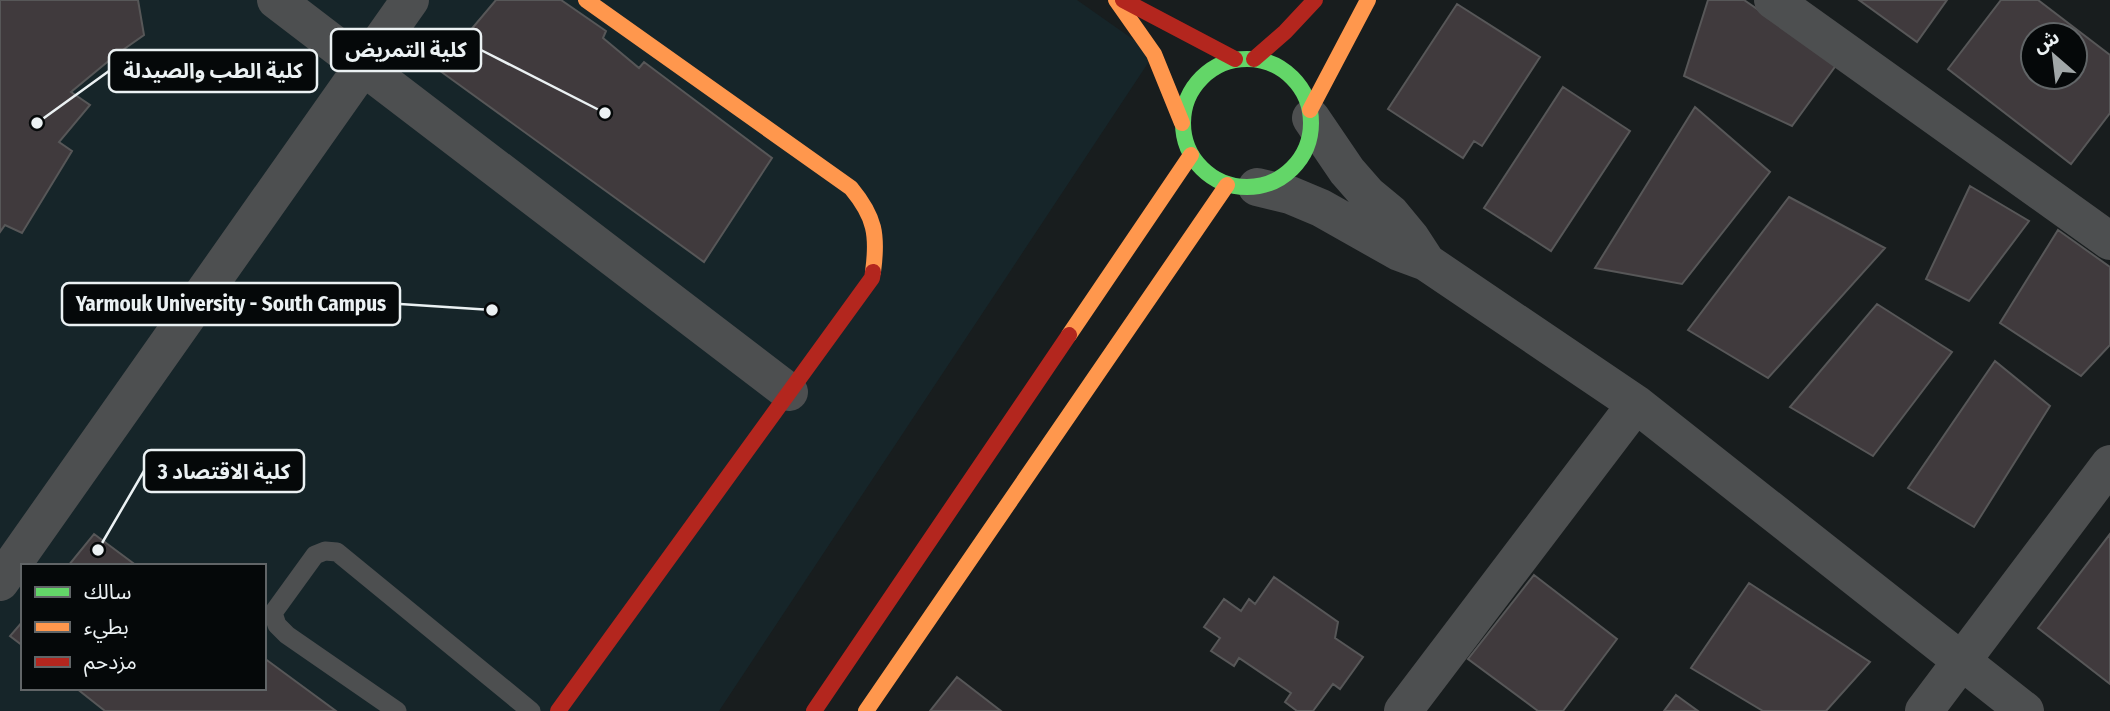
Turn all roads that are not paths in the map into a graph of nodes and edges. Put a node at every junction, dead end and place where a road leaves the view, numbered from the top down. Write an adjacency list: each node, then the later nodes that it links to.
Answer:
1 (276, 0): 11 (street)
2 (410, 0): 11 (street)
3 (586, 0): 18 (street)
4 (1116, 0): 13 (street)
5 (1123, 0): 10 (street)
6 (1315, 0): 9 (street)
7 (1368, 0): 12 (street)
8 (1773, 0): 16 (street)
9 (1254, 59): 10 (street); 12 (street)
10 (1236, 60): 13 (street)
11 (362, 66): 18 (street); 21 (street)
12 (1311, 114): 15 (street); 17 (street)
13 (1182, 123): 14 (street)
14 (1191, 155): 15 (street); 26 (street)
15 (1242, 186): 17 (street); 27 (street)
16 (2110, 241)
17 (1426, 262): 19 (street)
18 (789, 391): 25 (street)
19 (1636, 404): 22 (street); 28 (street)
20 (2110, 464): 22 (street)
21 (0, 582)
22 (1964, 662): 29 (street); 30 (street)
23 (397, 711): 24 (lane)
24 (531, 711)
25 (558, 711)
26 (814, 711)
27 (866, 711)
28 (1403, 711)
29 (1924, 711)
30 (2025, 711)

